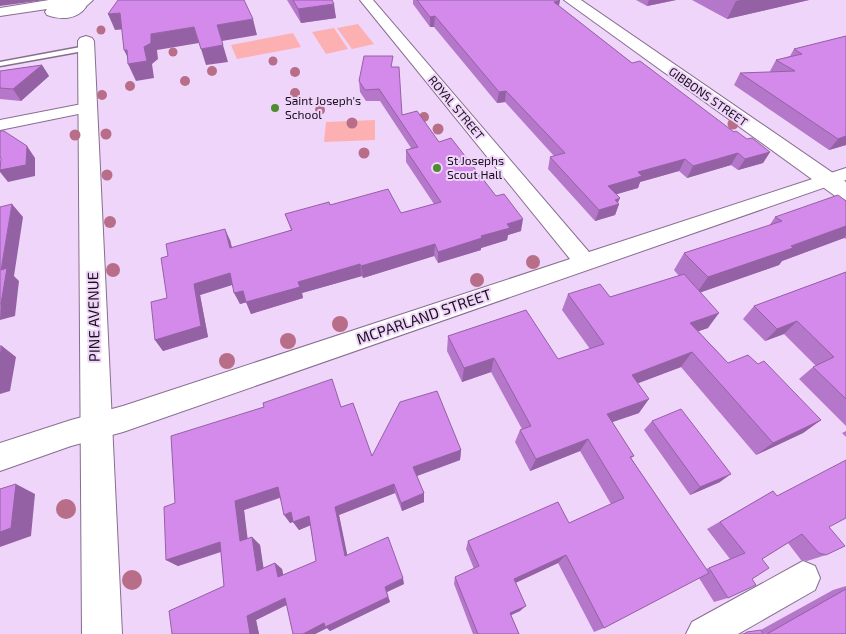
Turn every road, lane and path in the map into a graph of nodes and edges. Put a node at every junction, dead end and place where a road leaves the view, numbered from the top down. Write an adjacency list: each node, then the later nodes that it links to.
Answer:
1 (366, 0): 11 (street, ROYAL STREET)
2 (571, 0): 9 (street, GIBBONS STREET)
3 (0, 12): 5 (street)
4 (0, 16): 5 (street)
5 (75, 17): 6 (lane); 7 (street, PINE AVENUE)
6 (0, 64)
7 (87, 108): 8 (street); 12 (street, PINE AVENUE)
8 (0, 125)
9 (836, 177): 10 (street, GIBBONS STREET); 11 (street, MCPARLAND STREET)
10 (846, 194)
11 (585, 262): 12 (street, MCPARLAND STREET)
12 (97, 426): 13 (street, MCPARLAND STREET); 15 (street, PINE AVENUE)
13 (0, 457)
14 (802, 578): 16 (street)
15 (102, 634)
16 (704, 634)

